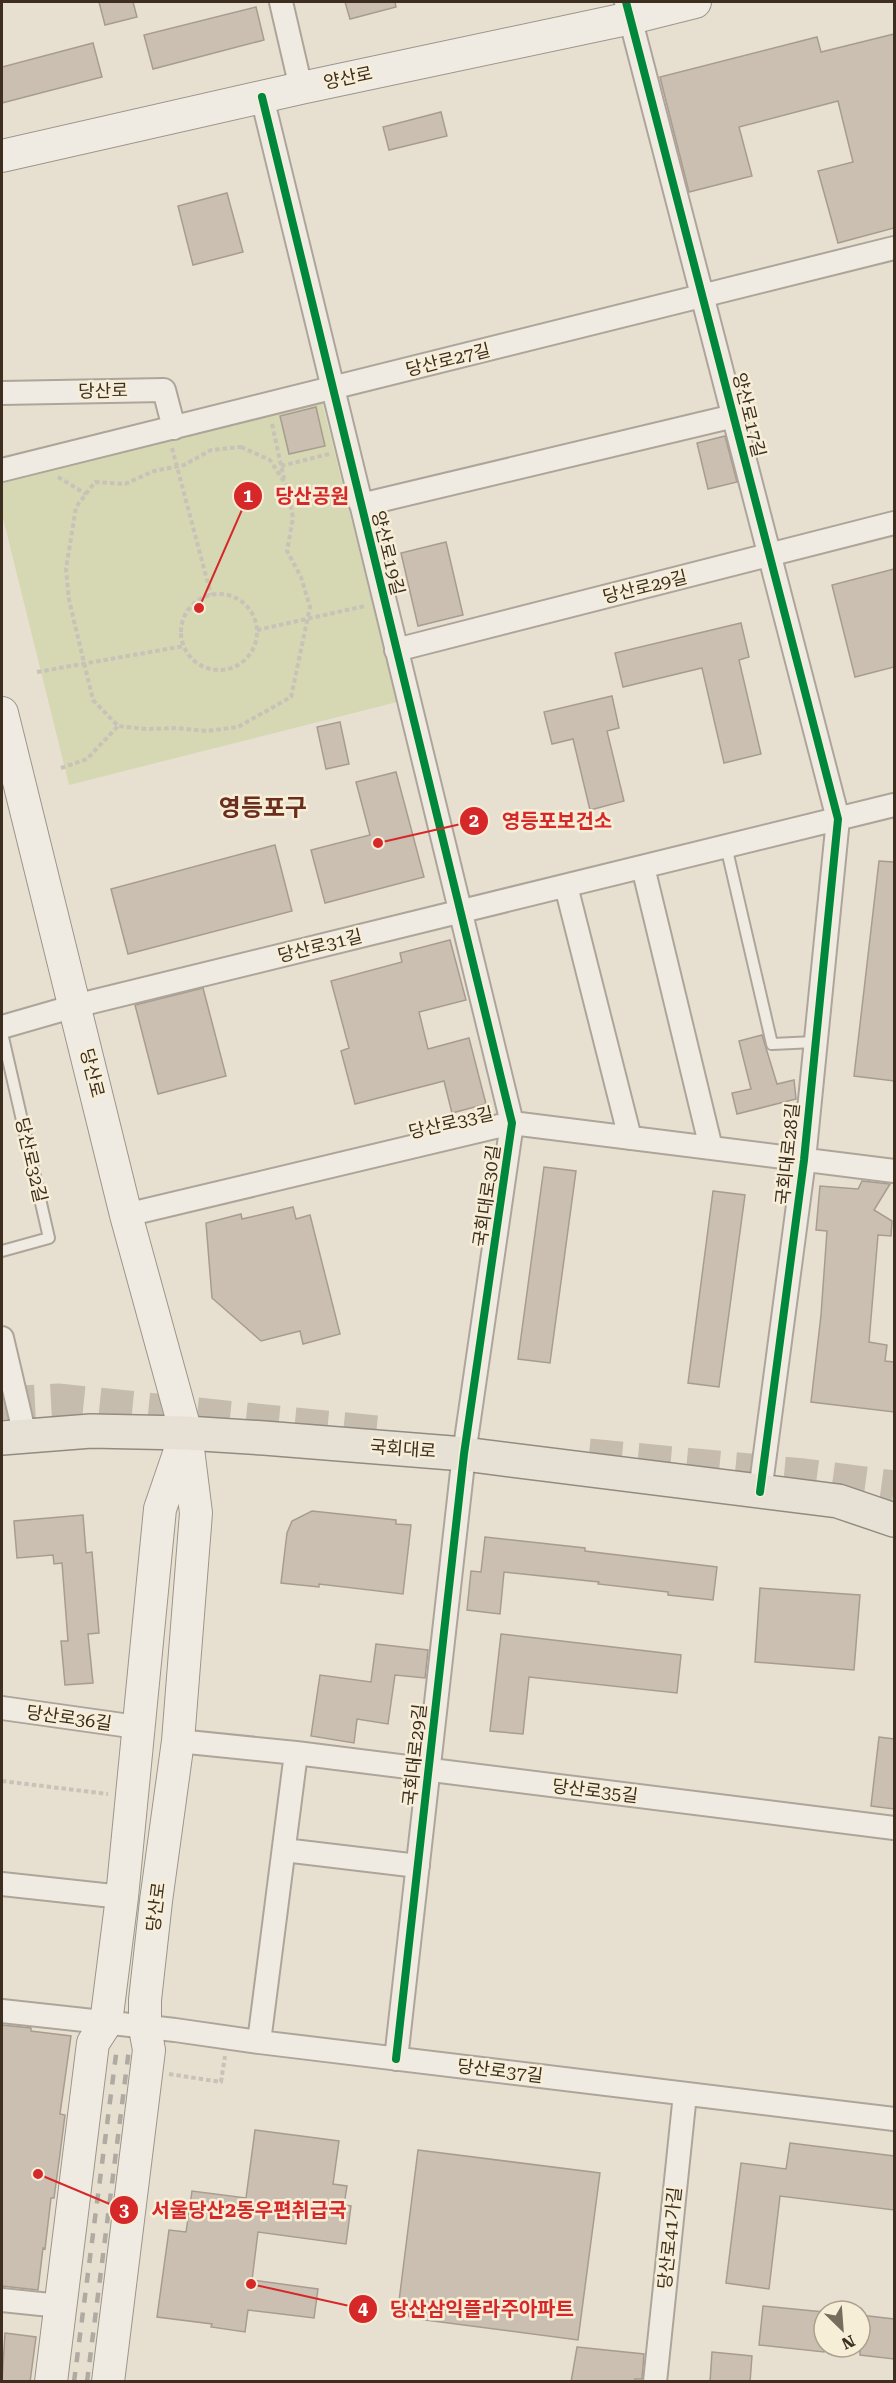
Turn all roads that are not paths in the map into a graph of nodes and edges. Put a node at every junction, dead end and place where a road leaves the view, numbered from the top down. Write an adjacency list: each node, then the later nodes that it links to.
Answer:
1 (281, 2): 4 (street)
2 (695, 2): 3 (main road, 양산로)
3 (629, 10): 4 (main road, 양산로); 8 (street, 양산로17길)
4 (302, 88): 5 (main road, 양산로)
5 (262, 97): 6 (main road, 양산로); 9 (street, 양산로19길)
6 (2, 156)
7 (894, 248): 8 (street, 당산로27길)
8 (703, 297): 9 (street, 당산로27길); 11 (street, 양산로17길)
9 (332, 388): 12 (street, 당산로27길); 15 (street, 양산로19길)
10 (2, 393): 12 (street, 당산로)
11 (734, 416): 13 (street, 양산로17길); 17 (street, 양산로17길)
12 (171, 429): 14 (street, 당산로27길)
13 (566, 456): 15 (street, 양산로19길)
14 (2, 470)
15 (361, 505): 18 (street, 양산로19길)
16 (894, 523): 17 (street, 당산로29길)
17 (770, 555): 18 (street, 당산로29길); 22 (street, 양산로17길)
18 (396, 650): 26 (street, 양산로19길)
19 (2, 713): 20 (main road, 당산로)
20 (6, 749): 27 (main road, 당산로)
21 (894, 805): 22 (street, 당산로31길)
22 (838, 819): 23 (street, 당산로31길); 30 (street, 국회대로28길)
23 (726, 846): 24 (street, 당산로31길); 30 (lane)
24 (643, 867): 25 (street, 당산로31길); 33 (street)
25 (566, 886): 26 (street, 당산로31길); 32 (street)
26 (460, 912): 27 (street, 당산로31길); 31 (street, 국회대로30길)
27 (75, 1006): 28 (street); 36 (main road, 당산로)
28 (2, 1027)
29 (2, 1033): 37 (lane, 당산로32길)
30 (815, 1042): 34 (street, 국회대로28길)
31 (512, 1124): 32 (street, 당산로33길); 36 (street, 당산로33길); 41 (street, 국회대로30길)
32 (630, 1138): 33 (street, 당산로33길)
33 (711, 1148): 34 (street, 당산로33길)
34 (804, 1160): 35 (street, 당산로33길); 42 (street, 국회대로28길)
35 (894, 1171)
36 (126, 1215): 39 (main road, 당산로)
37 (2, 1251)
38 (2, 1338): 40 (street)
39 (186, 1432): 40 (main road, 국회대로); 41 (main road, 국회대로); 47 (main road, 당산로); 48 (main road, 당산로)
40 (13, 1437)
41 (464, 1454): 42 (main road, 국회대로); 50 (street, 국회대로29길)
42 (760, 1492): 44 (main road, 국회대로)
43 (894, 1495): 44 (main road, 국회대로)
44 (838, 1501): 45 (main road, 국회대로)
45 (894, 1520)
46 (2, 1708): 47 (street, 당산로36길)
47 (137, 1727): 55 (main road, 당산로)
48 (178, 1741): 49 (street, 당산로35길); 56 (main road, 당산로)
49 (296, 1754): 50 (street, 당산로35길); 52 (street)
50 (429, 1770): 51 (street, 당산로35길); 53 (street, 국회대로29길)
51 (894, 1828)
52 (284, 1850): 53 (street); 60 (street)
53 (418, 1866): 61 (street, 국회대로29길)
54 (2, 1884): 55 (street, 당산로)
55 (123, 1888): 56 (main road); 58 (main road, 당산로)
56 (155, 1911): 59 (main road, 당산로)
57 (2, 2011): 58 (street, 당산로37길)
58 (106, 2023): 59 (street, 당산로37길); 65 (main road, 당산로)
59 (145, 2028): 60 (street, 당산로37길); 67 (main road, 당산로)
60 (259, 2042): 61 (street, 당산로37길)
61 (396, 2059): 62 (street, 당산로37길)
62 (685, 2094): 63 (street, 당산로37길); 68 (street, 당산로41가길)
63 (894, 2119)
64 (2, 2300): 65 (street)
65 (60, 2306): 66 (main road, 당산로)
66 (51, 2382)
67 (108, 2382)
68 (655, 2382)

